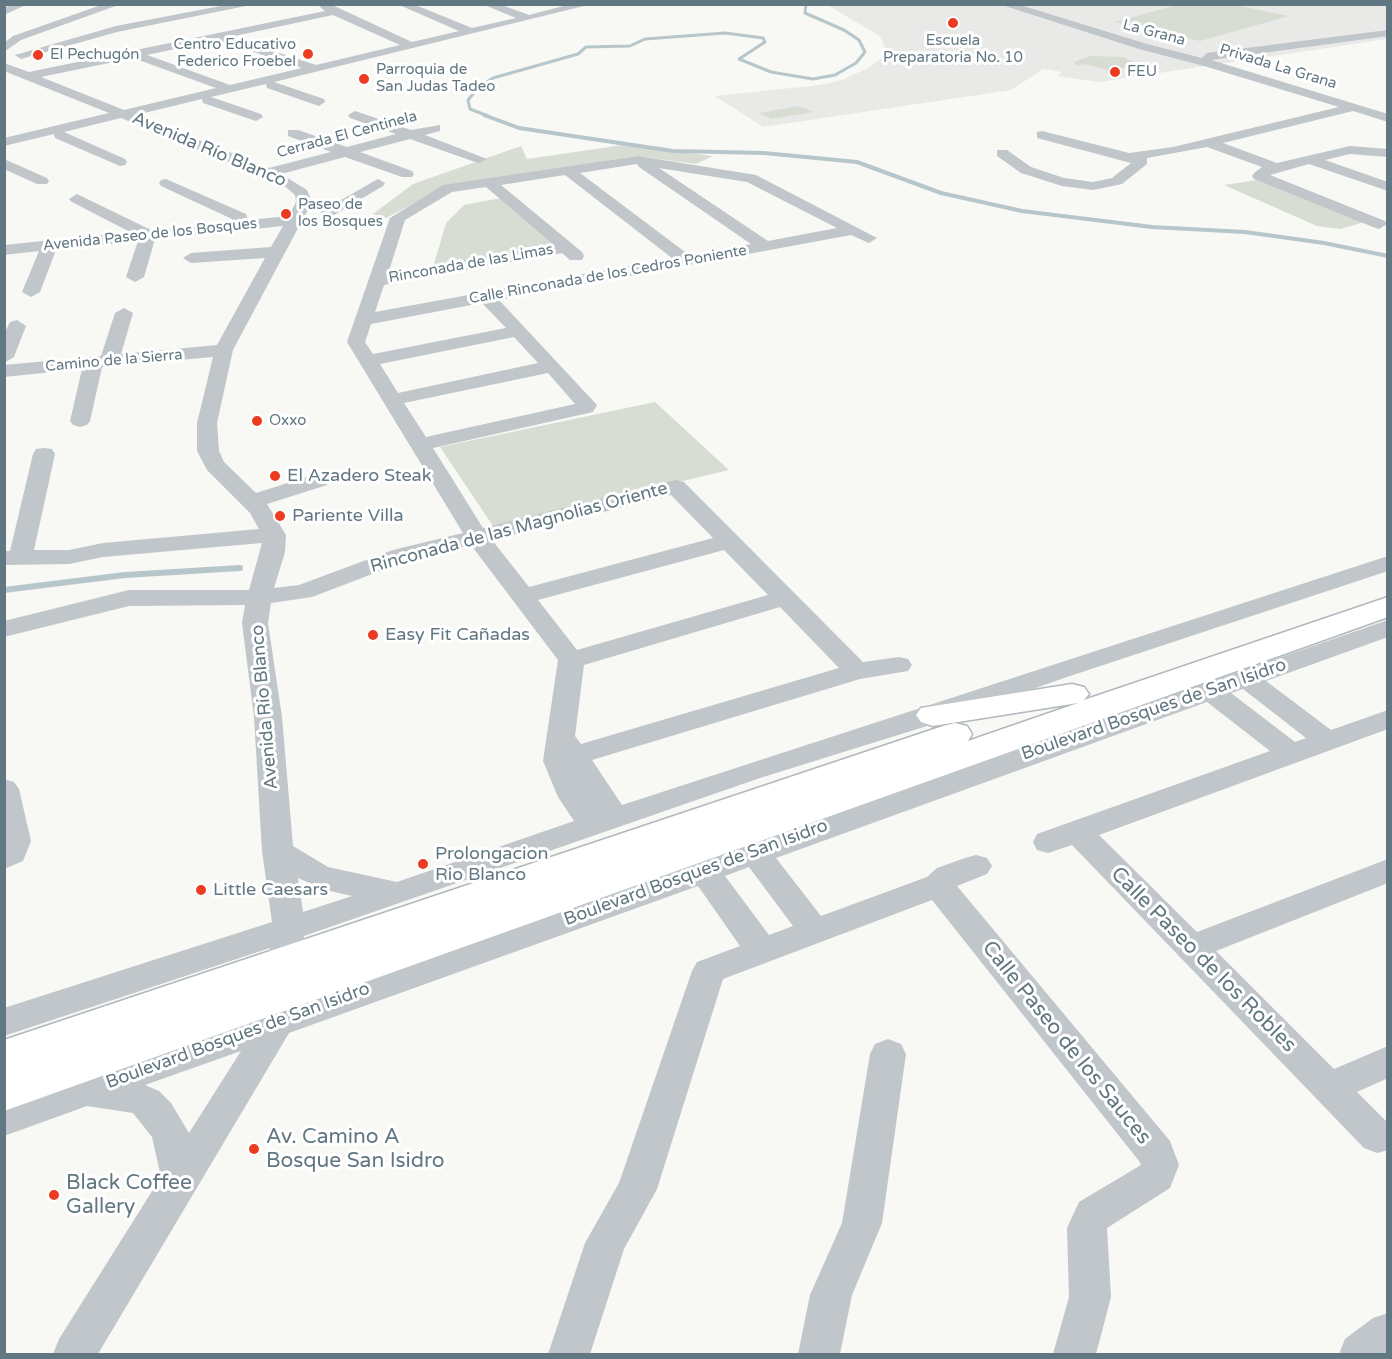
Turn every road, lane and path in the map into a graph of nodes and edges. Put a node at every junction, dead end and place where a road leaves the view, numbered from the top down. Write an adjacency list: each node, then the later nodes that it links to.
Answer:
1 (23, 4): 10 (street)
2 (322, 4): 11 (street)
3 (402, 4): 17 (street)
4 (488, 4): 14 (street)
5 (1004, 4): 25 (street, La Grana)
6 (111, 5): 12 (street)
7 (245, 5): 13 (street); 15 (street)
8 (580, 5): 14 (street)
9 (162, 9): 13 (street)
10 (4, 12)
11 (334, 12): 15 (street); 20 (street)
12 (89, 14): 16 (street); 22 (street)
13 (181, 18): 16 (street); 19 (street)
14 (529, 18): 17 (street)
15 (283, 23): 19 (street)
16 (116, 29): 21 (street); 24 (street)
17 (472, 32): 20 (street)
18 (1388, 33): 25 (street)
19 (218, 36): 21 (street); 27 (street)
20 (412, 46): 27 (street)
21 (158, 49): 23 (street)
22 (4, 51): 24 (street)
23 (134, 54): 28 (street); 30 (street)
24 (21, 56): 26 (street)
25 (1193, 59): 33 (street, Privada La Grana)
26 (4, 66): 28 (street, Avenida Río Blanco)
27 (322, 70): 29 (street); 30 (street)
28 (29, 78): 35 (street, Avenida Río Blanco)
29 (271, 85): 31 (street); 32 (street)
30 (230, 89): 35 (street)
31 (208, 100): 35 (street); 36 (street)
32 (319, 102)
33 (1352, 108): 37 (street, Privada La Grana); 44 (street)
34 (355, 115): 41 (street)
35 (130, 116): 40 (street); 43 (street); 57 (street, Avenida Río Blanco)
36 (256, 117)
37 (1388, 118)
38 (435, 128): 41 (street, Cerrada El Centinela)
39 (293, 133): 46 (street)
40 (60, 135): 45 (street); 54 (street)
41 (410, 135): 46 (street, Cerrada El Centinela); 49 (street)
42 (1042, 135): 50 (street)
43 (4, 142)
44 (1209, 143): 50 (street); 55 (street)
45 (4, 148)
46 (346, 152): 57 (street, Cerrada El Centinela); 58 (street)
47 (1002, 153): 50 (street)
48 (1388, 153): 52 (street)
49 (474, 157)
50 (1137, 159)
51 (633, 160): 56 (street); 71 (street); 76 (street)
52 (1311, 160): 55 (street); 63 (street)
53 (4, 162): 59 (street)
54 (120, 162)
55 (1278, 168): 69 (street)
56 (566, 169): 60 (street); 82 (street)
57 (268, 173): 64 (street, Avenida Río Blanco)
58 (407, 174)
59 (42, 181)
60 (489, 182): 78 (street); 85 (street)
61 (166, 183): 70 (street)
62 (378, 183): 66 (street)
63 (1388, 187)
64 (313, 195): 66 (street); 68 (street, Avenida Río Blanco)
65 (76, 199): 73 (street)
66 (349, 200): 67 (street)
67 (328, 212)
68 (295, 220): 70 (street, Avenida Paseo de los Bosques); 80 (street, Avenida Río Blanco)
69 (1379, 225)
70 (240, 226): 73 (street, Avenida Paseo de los Bosques)
71 (852, 230): 74 (street); 76 (street, Calle Rinconada de los Cedros Poniente)
72 (12, 233): 77 (street)
73 (148, 235): 75 (street, Avenida Paseo de los Bosques); 84 (street)
74 (869, 238)
75 (50, 245): 77 (street, Avenida Paseo de los Bosques); 86 (street)
76 (765, 246): 82 (street, Calle Rinconada de los Cedros Poniente)
77 (27, 248): 79 (street, Avenida Paseo de los Bosques)
78 (566, 248): 83 (street); 85 (street, Rinconada de las Limas)
79 (4, 250)
80 (278, 252): 81 (street); 92 (street, Avenida Río Blanco)
81 (191, 258)
82 (685, 260): 83 (street, Calle Rinconada de los Cedros Poniente)
83 (599, 276): 87 (street, Calle Rinconada de los Cedros Poniente)
84 (135, 277)
85 (377, 281): 89 (street)
86 (31, 292)
87 (486, 297): 89 (street, Calle Rinconada de los Cedros Poniente); 91 (street)
88 (124, 313): 94 (street)
89 (363, 320): 95 (street)
90 (17, 326): 93 (street)
91 (519, 331): 95 (street); 96 (street)
92 (224, 350): 94 (street, Camino de la Sierra); 103 (street, Avenida Río Blanco)
93 (4, 357)
94 (101, 362): 97 (street, Camino de la Sierra); 99 (street)
95 (367, 362): 98 (street)
96 (552, 366): 98 (street); 100 (street)
97 (4, 371)
98 (392, 400): 100 (street)
99 (80, 421)
100 (420, 445): 104 (street)
101 (44, 454): 107 (street)
102 (319, 480): 103 (street)
103 (252, 502): 106 (street, Avenida Río Blanco)
104 (477, 536): 105 (street, Rinconada de las Magnolias Oriente); 110 (street); 111 (street, Rinconada de las Magnolias Oriente)
105 (729, 541): 110 (street); 112 (street)
106 (273, 544): 107 (street); 111 (street, Avenida Río Blanco)
107 (13, 558)
108 (1388, 563): 122 (street, Boulevard Bosques de San Isidro)
109 (1388, 585): 121 (main road, Boulevard Bosques de San Isidro)
110 (524, 596): 116 (street)
111 (259, 597): 115 (street, Rinconada de las Magnolias Oriente); 129 (street, Avenida Río Blanco)
112 (784, 598): 116 (street); 118 (street)
113 (1388, 606): 140 (main road, Boulevard Bosques de San Isidro)
114 (1388, 628): 119 (street, Boulevard Bosques de San Isidro)
115 (4, 629)
116 (571, 660): 125 (street)
117 (899, 665): 118 (street)
118 (857, 671): 125 (street)
119 (1245, 678): 120 (street, Boulevard Bosques de San Isidro); 124 (street)
120 (1209, 690): 126 (street); 130 (street, Boulevard Bosques de San Isidro)
121 (1072, 694): 122 (main road); 140 (main road, Boulevard Bosques de San Isidro)
122 (933, 715): 128 (street, Boulevard Bosques de San Isidro)
123 (1388, 719): 124 (street, Calle Paseo de los Robles)
124 (1328, 741): 126 (street, Calle Paseo de los Robles)
125 (564, 751): 128 (street)
126 (1292, 754): 138 (street, Calle Paseo de los Robles)
127 (4, 789): 131 (street)
128 (603, 821): 136 (street, Boulevard Bosques de San Isidro)
129 (278, 851): 136 (street); 140 (street, Avenida Río Blanco)
130 (754, 852): 133 (street, Boulevard Bosques de San Isidro); 137 (street)
131 (4, 858)
132 (976, 866): 135 (street)
133 (703, 869): 139 (street); 140 (street, Boulevard Bosques de San Isidro)
134 (1388, 870): 138 (street)
135 (938, 885): 137 (street); 155 (street, Calle Paseo de los Sauces)
136 (405, 891): 140 (street, Boulevard Bosques de San Isidro)
137 (814, 930): 139 (street)
138 (1190, 948): 145 (street, Calle Paseo de los Robles)
139 (761, 950): 153 (street)
140 (283, 977): 141 (street, Boulevard Bosques de San Isidro); 143 (main road, Boulevard Bosques de San Isidro); 146 (main road, Boulevard Bosques de San Isidro); 147 (street, Boulevard Bosques de San Isidro); 150 (street)
141 (4, 1022)
142 (888, 1054): 154 (street)
143 (4, 1058)
144 (1388, 1061): 145 (street)
145 (1329, 1088): 149 (street, Calle Paseo de los Robles)
146 (4, 1092)
147 (77, 1093): 148 (street, Boulevard Bosques de San Isidro); 150 (street)
148 (4, 1120)
149 (1377, 1137)
150 (181, 1178): 152 (street)
151 (1388, 1333): 156 (street)
152 (74, 1354)
153 (569, 1354)
154 (819, 1354)
155 (1075, 1354)
156 (1360, 1354)

